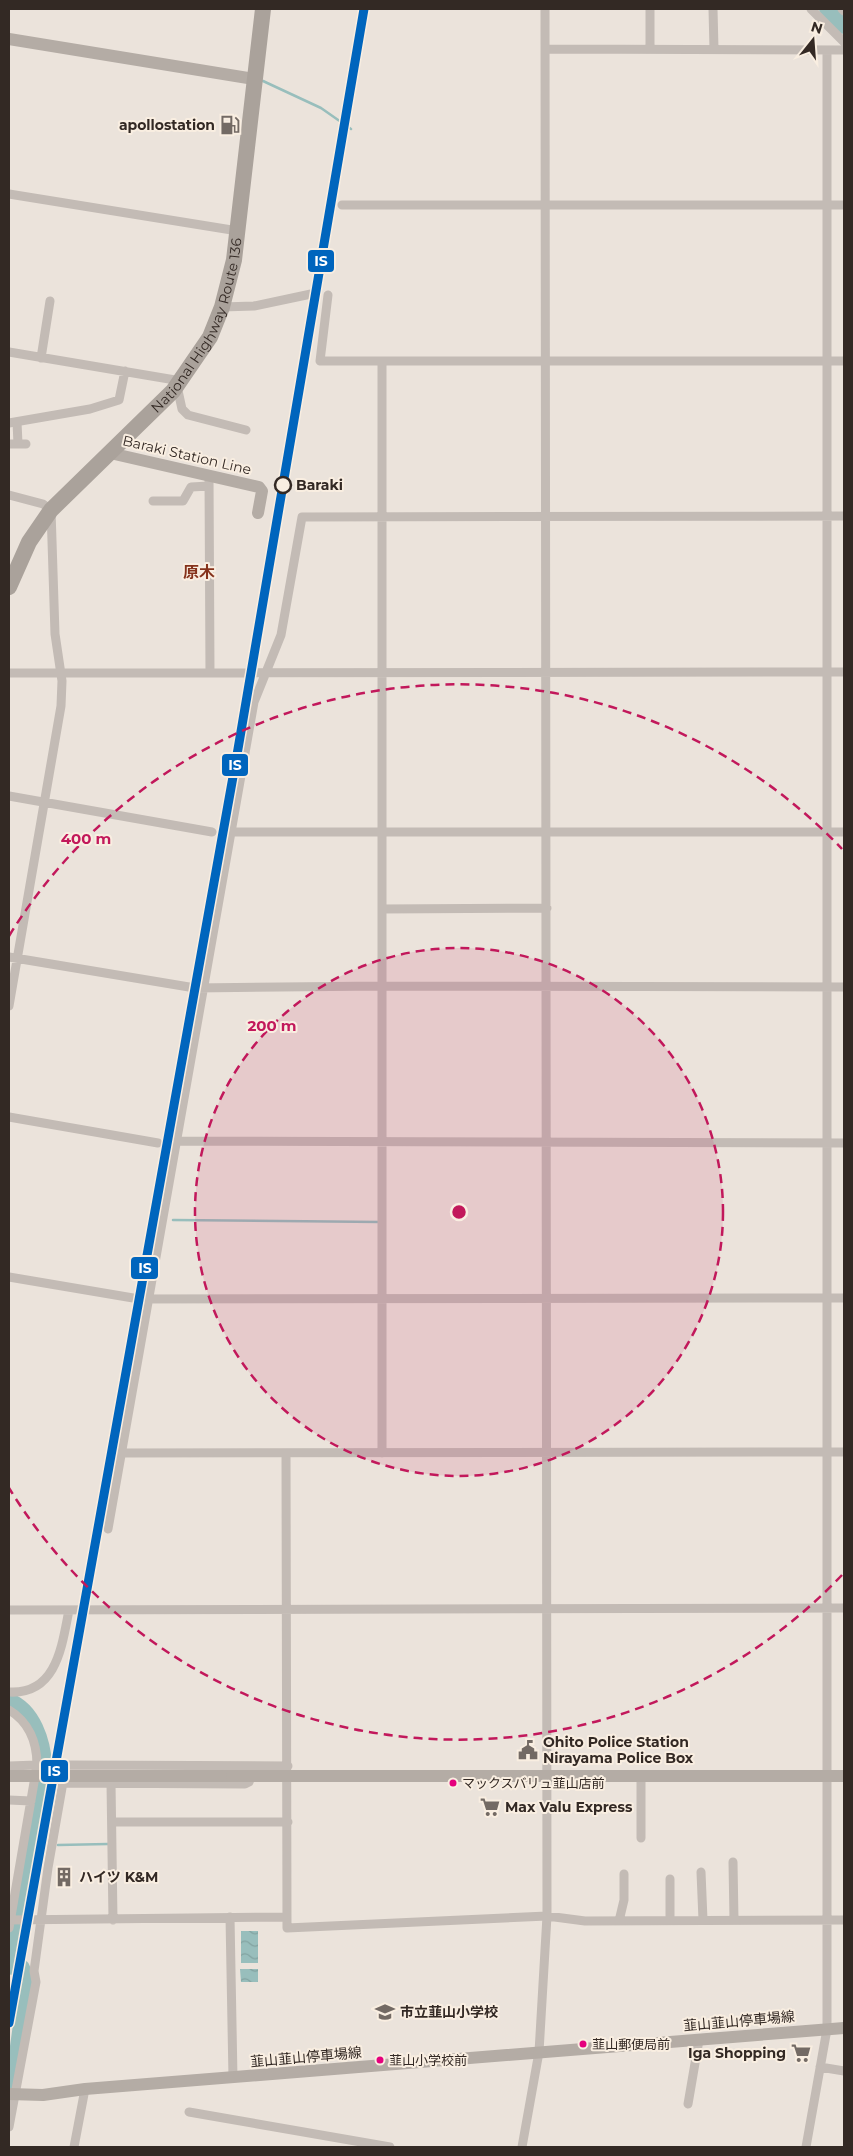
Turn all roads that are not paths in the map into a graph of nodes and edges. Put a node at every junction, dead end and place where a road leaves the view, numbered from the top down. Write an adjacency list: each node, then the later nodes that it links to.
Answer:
1 (264, 9): 13 (highway, National Highway Route 136)
2 (545, 9): 8 (street)
3 (650, 9): 9 (street)
4 (713, 9): 10 (street)
5 (811, 9): 7 (street)
6 (9, 39): 13 (street)
7 (844, 42)
8 (545, 49): 9 (street); 18 (street)
9 (650, 49): 10 (street)
10 (714, 49): 11 (street)
11 (827, 50): 12 (street); 15 (street)
12 (844, 50)
13 (254, 79): 19 (highway, National Highway Route 136)
14 (9, 194): 19 (street)
15 (827, 204): 17 (street); 18 (street); 28 (street)
16 (342, 205): 18 (street)
17 (844, 205)
18 (544, 206): 27 (street)
19 (238, 231): 23 (highway, National Highway Route 136)
20 (310, 294): 23 (street)
21 (328, 295): 26 (street)
22 (50, 302): 25 (street)
23 (222, 307): 31 (highway, National Highway Route 136)
24 (9, 352): 25 (street)
25 (42, 358): 30 (street)
26 (382, 361): 27 (street); 43 (street)
27 (546, 361): 28 (street); 44 (street)
28 (827, 361): 29 (street); 41 (street)
29 (844, 361)
30 (125, 371): 31 (street); 32 (street)
31 (179, 383): 33 (street); 35 (highway, National Highway Route 136)
32 (13, 422): 34 (street)
33 (246, 430)
34 (17, 444)
35 (110, 453): 36 (street, Baraki Station Line); 39 (highway, National Highway Route 136)
36 (209, 481): 38 (street); 40 (street, Baraki Station Line); 50 (street)
37 (10, 498): 39 (street)
38 (153, 501)
39 (51, 510): 45 (highway, National Highway Route 136); 49 (street)
40 (258, 513)
41 (828, 516): 42 (street); 44 (street); 46 (street)
42 (844, 516)
43 (382, 517): 44 (street); 52 (street); 53 (street)
44 (545, 518): 51 (street)
45 (9, 586)
46 (827, 672): 47 (street); 51 (street); 60 (street)
47 (844, 672)
48 (9, 673): 49 (street)
49 (60, 673): 50 (street); 55 (street)
50 (210, 673): 52 (street)
51 (546, 673): 53 (street); 57 (street)
52 (265, 674): 53 (street); 59 (street)
53 (383, 674): 56 (street)
54 (9, 796): 55 (street)
55 (45, 802): 58 (street); 64 (street)
56 (382, 831): 57 (street); 59 (street); 63 (street)
57 (546, 831): 60 (street); 62 (street)
58 (212, 832)
59 (232, 832): 69 (street)
60 (826, 832): 61 (street); 67 (street)
61 (844, 832)
62 (547, 908): 63 (street); 66 (street)
63 (382, 909): 65 (street)
64 (13, 958): 69 (street); 70 (street)
65 (382, 986): 66 (street); 69 (street); 73 (street)
66 (547, 987): 67 (street); 74 (street)
67 (828, 987): 68 (street); 76 (street)
68 (844, 987)
69 (204, 988): 72 (street)
70 (9, 1006)
71 (9, 1117): 75 (street)
72 (177, 1141): 73 (street); 82 (street)
73 (383, 1142): 74 (street); 83 (street)
74 (547, 1142): 76 (street); 79 (street)
75 (158, 1143)
76 (828, 1143): 77 (street); 80 (street)
77 (844, 1143)
78 (9, 1277): 82 (street)
79 (546, 1298): 80 (street); 83 (street); 89 (street)
80 (827, 1298): 81 (street); 84 (street)
81 (844, 1298)
82 (148, 1299): 83 (street); 86 (street)
83 (382, 1299): 88 (street)
84 (827, 1452): 85 (street); 89 (street); 92 (street)
85 (844, 1452)
86 (121, 1453): 87 (street); 90 (street)
87 (286, 1453): 88 (street); 91 (street)
88 (382, 1454): 89 (street)
89 (546, 1454): 94 (street)
90 (108, 1529)
91 (288, 1608): 94 (street); 96 (street); 101 (street)
92 (827, 1608): 93 (street); 94 (street); 107 (street)
93 (844, 1608)
94 (546, 1609): 103 (street)
95 (9, 1610): 96 (street)
96 (69, 1610): 97 (street)
97 (9, 1692)
98 (9, 1710): 100 (street)
99 (9, 1766): 100 (street)
100 (37, 1766): 111 (street)
101 (288, 1772): 103 (street); 106 (street); 108 (street); 113 (street)
102 (9, 1776): 106 (street, bridge)
103 (547, 1776): 104 (street); 119 (street)
104 (641, 1776): 107 (street); 114 (street)
105 (844, 1776): 107 (street)
106 (251, 1777): 109 (street)
107 (828, 1777): 127 (street)
108 (63, 1783): 109 (street); 122 (street)
109 (111, 1783): 112 (street)
110 (9, 1800): 111 (street)
111 (31, 1801): 130 (street)
112 (112, 1822): 113 (street); 123 (street)
113 (288, 1822): 121 (street)
114 (641, 1838)
115 (733, 1862): 126 (street)
116 (701, 1872): 125 (street)
117 (624, 1874): 129 (street)
118 (670, 1878): 124 (street)
119 (547, 1916): 121 (street); 129 (street); 134 (street)
120 (230, 1917): 121 (street); 123 (street); 137 (street)
121 (287, 1917)
122 (42, 1920): 123 (street); 130 (street); 139 (street)
123 (113, 1920)
124 (670, 1920): 125 (street); 129 (street)
125 (703, 1920): 126 (street)
126 (734, 1920): 127 (street)
127 (828, 1920): 128 (street); 132 (street)
128 (844, 1920)
129 (619, 1921)
130 (10, 1922)
131 (844, 2028): 132 (street, 韮山韮山停車場線)
132 (827, 2030): 133 (street, 韮山韮山停車場線); 135 (street)
133 (699, 2040): 134 (street, 韮山韮山停車場線); 140 (street)
134 (539, 2052): 137 (street, 韮山韮山停車場線); 145 (street)
135 (820, 2067): 136 (street); 146 (street)
136 (844, 2071)
137 (233, 2078): 138 (street, 韮山韮山停車場線)
138 (85, 2089): 139 (street, 韮山韮山停車場線); 143 (street)
139 (12, 2095): 142 (street)
140 (688, 2104)
141 (189, 2112): 144 (street)
142 (9, 2127)
143 (74, 2147)
144 (390, 2147)
145 (522, 2147)
146 (806, 2147)

